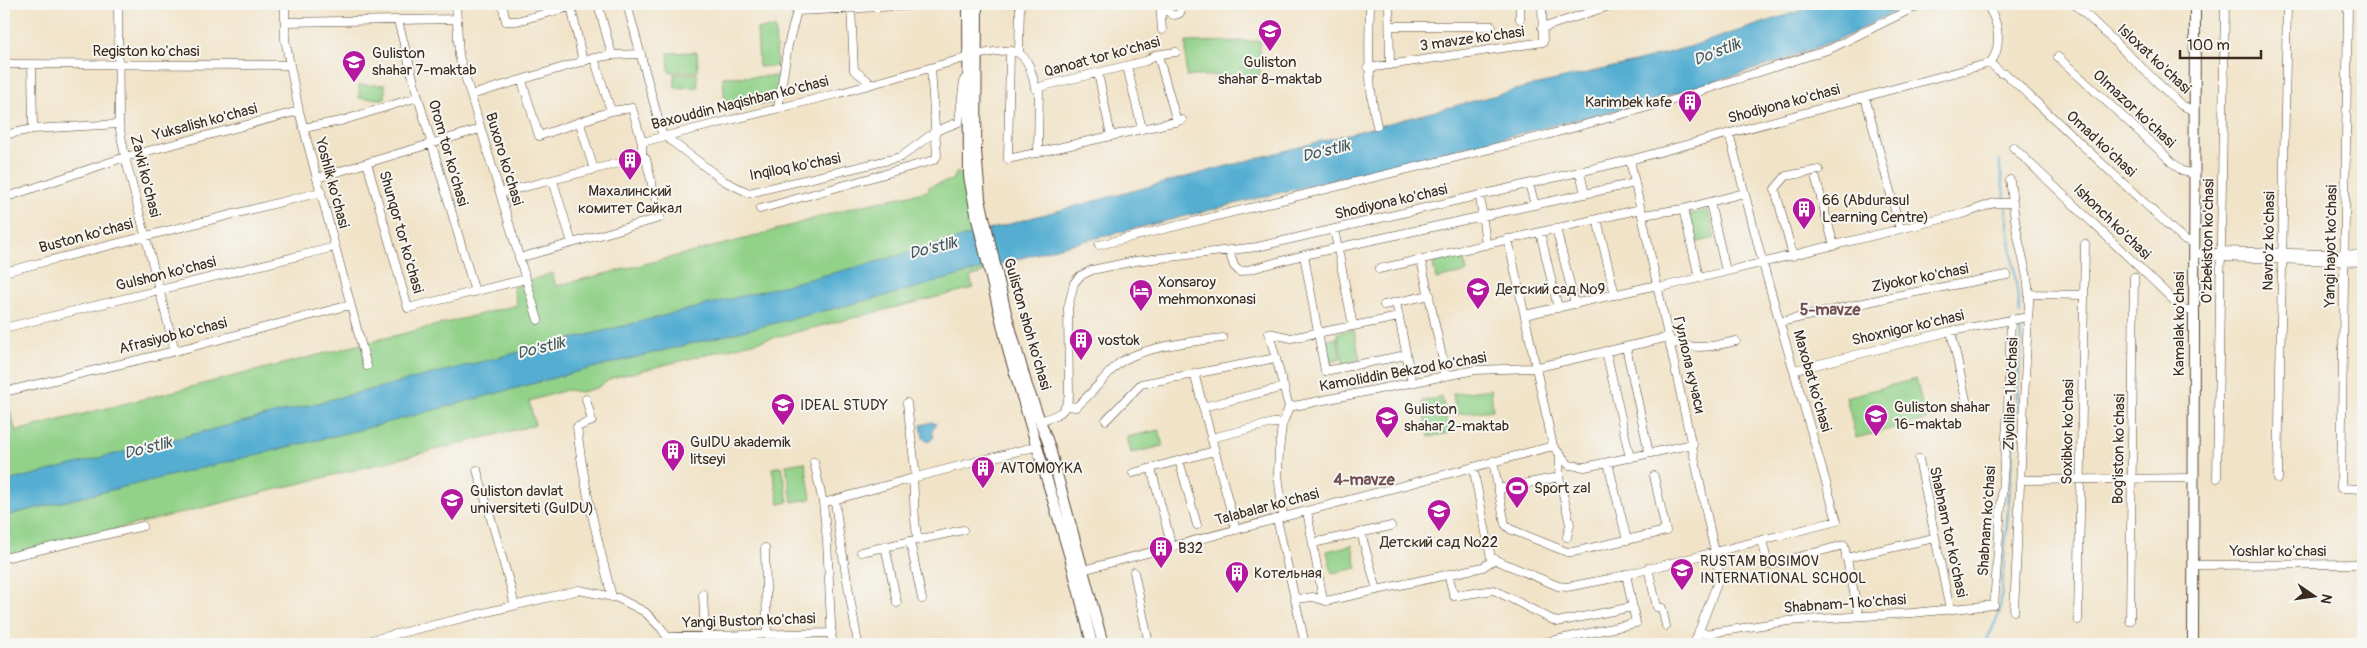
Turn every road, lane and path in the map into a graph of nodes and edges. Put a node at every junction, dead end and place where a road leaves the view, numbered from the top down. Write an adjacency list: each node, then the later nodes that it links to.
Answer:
1 (118, 4): 48 (street, Zavki ko'chasi)
2 (285, 4): 31 (street, Yoshlik ko'chasi)
3 (456, 4): 28 (street, Buxoro ko'chasi)
4 (502, 4): 26 (street)
5 (582, 4): 26 (street)
6 (598, 4): 39 (street)
7 (627, 4): 38 (street)
8 (942, 4): 27 (street)
9 (968, 4): 41 (main road, Guliston shoh ko'chasi)
10 (977, 4): 41 (main road, Guliston shoh ko'chasi)
11 (1020, 4): 36 (street)
12 (1182, 4): 25 (street)
13 (1370, 4): 53 (street)
14 (1389, 4): 32 (street)
15 (1520, 4): 29 (street)
16 (1542, 4): 34 (street, 3 mavze ko'chasi)
17 (1615, 4): 34 (street, 3 mavze ko'chasi)
18 (1921, 4): 119 (street)
19 (1992, 4): 45 (street)
20 (2075, 4): 65 (street, Isloxat ko'chasi)
21 (2195, 4): 65 (main road, Kamalak ko'chasi)
22 (2225, 4): 127 (street, O'zbekiston ko'chasi)
23 (2287, 4): 130 (street, Navro'z ko'chasi)
24 (2348, 4): 132 (street, Yangi hayot ko'chasi)
25 (1160, 5): 35 (street)
26 (571, 6): 44 (street)
27 (852, 7): 57 (street); 62 (street)
28 (456, 19): 30 (street); 59 (street, Buxoro ko'chasi)
29 (1520, 19)
30 (398, 21): 31 (street); 60 (street, Orom tor ko'chasi)
31 (285, 22): 49 (street, Yoshlik ko'chasi)
32 (1390, 26): 33 (street, 3 mavze ko'chasi); 50 (street)
33 (1492, 26)
34 (1542, 28): 50 (street, 3 mavze ko'chasi)
35 (1162, 30)
36 (1014, 52): 41 (street, Baxouddin Naqishban ko'chasi); 58 (street); 81 (street)
37 (1176, 52): 40 (street, Qanoat tor ko'chasi)
38 (641, 54): 39 (street); 77 (street)
39 (612, 55): 43 (street)
40 (1158, 55): 51 (street, Qanoat tor ko'chasi); 72 (street)
41 (973, 56): 52 (street, Baxouddin Naqishban ko'chasi); 55 (main road, Guliston shoh ko'chasi); 109 (main road, Guliston shoh ko'chasi)
42 (2058, 57): 89 (street, Olmazor ko'chasi)
43 (594, 58): 44 (street); 64 (street)
44 (583, 62): 56 (street)
45 (1990, 63): 61 (street, Shodiyona ko'chasi); 124 (street, Omad ko'chasi)
46 (4, 64): 47 (street, Registon ko'chasi)
47 (32, 64): 48 (street, Registon ko'chasi); 70 (street)
48 (118, 65): 49 (street, Registon ko'chasi); 67 (street, Zavki ko'chasi)
49 (289, 65): 63 (street, Yoshlik ko'chasi)
50 (1390, 65): 53 (street, 3 mavze ko'chasi)
51 (1127, 66): 54 (street, Qanoat tor ko'chasi); 72 (street)
52 (931, 68): 57 (street, Baxouddin Naqishban ko'chasi); 73 (street)
53 (1368, 68): 68 (street)
54 (1098, 73): 58 (street, Qanoat tor ko'chasi); 76 (street)
55 (969, 74): 73 (street, Inqiloq ko'chasi); 109 (main road, Guliston shoh ko'chasi)
56 (522, 81): 59 (street); 66 (street)
57 (869, 85): 62 (street, Baxouddin Naqishban ko'chasi)
58 (1037, 88): 81 (street)
59 (471, 96): 71 (street, Buxoro ko'chasi)
60 (418, 97): 69 (street); 79 (street, Orom tor ko'chasi)
61 (1865, 97): 74 (street, Shodiyona ko'chasi); 113 (street)
62 (778, 108): 77 (street, Baxouddin Naqishban ko'chasi)
63 (299, 111): 69 (street, Yoshlik ko'chasi); 83 (street, Yuksalish ko'chasi)
64 (611, 111): 66 (street); 78 (street)
65 (2195, 111): 89 (main road, Kamalak ko'chasi)
66 (582, 122): 86 (street)
67 (119, 124): 70 (street); 83 (street, Zavki ko'chasi)
68 (1377, 126)
69 (303, 128): 90 (street, Yoshlik ko'chasi)
70 (33, 129): 75 (street)
71 (480, 129): 79 (street); 98 (street, Buxoro ko'chasi)
72 (1142, 129): 76 (street)
73 (936, 131): 77 (street, Inqiloq ko'chasi); 105 (street)
74 (1729, 133): 84 (street, Shodiyona ko'chasi); 97 (street, Maxobat ko'chasi)
75 (4, 135)
76 (1111, 136): 81 (street)
77 (664, 137): 78 (street, Baxouddin Naqishban ko'chasi)
78 (642, 142): 82 (street, Baxouddin Naqishban ko'chasi)
79 (431, 143): 85 (street); 146 (street, Orom tor ko'chasi)
80 (2013, 148): 156 (street, Ishonch ko'chasi)
81 (1038, 152)
82 (642, 155): 86 (street); 117 (street)
83 (125, 157): 101 (street, Yuksalish ko'chasi); 115 (street, Zavki ko'chasi)
84 (1630, 160): 88 (street, Shodiyona ko'chasi); 94 (street, Гуллола кучаси)
85 (367, 163): 90 (street); 146 (street, Shunqor tor ko'chasi)
86 (594, 170): 93 (street)
87 (1819, 170): 129 (street)
88 (1580, 172): 95 (street, Shodiyona ko'chasi); 99 (street)
89 (2195, 174): 124 (main road, Kamalak ko'chasi)
90 (317, 178): 96 (street, Yoshlik ko'chasi)
91 (1816, 179): 121 (street)
92 (2010, 180): 103 (street, Ziyolilar-1 ko'chasi)
93 (553, 182): 98 (street); 117 (street)
94 (1635, 183): 99 (street); 107 (street, Гуллола кучаси)
95 (1529, 184): 100 (street, Shodiyona ko'chasi); 104 (street)
96 (321, 192): 115 (street, Buston ko'chasi); 122 (street, Yoshlik ko'chasi)
97 (1744, 193): 102 (street); 135 (street, Maxobat ko'chasi)
98 (501, 194): 131 (street, Buxoro ko'chasi)
99 (1585, 194): 104 (street)
100 (1480, 196): 108 (street); 112 (street, Shodiyona ko'chasi)
101 (4, 198)
102 (1710, 203): 106 (street); 137 (street)
103 (2014, 203): 113 (street); 147 (street, Ziyolilar-1 ko'chasi)
104 (1535, 205): 108 (street)
105 (760, 209)
106 (1682, 209): 107 (street); 141 (street)
107 (1641, 212): 110 (street); 144 (street, Гуллола кучаси)
108 (1482, 216): 120 (street); 123 (street)
109 (980, 219): 139 (main road, Guliston shoh ko'chasi)
110 (1597, 219): 111 (street); 149 (street)
111 (1556, 228): 114 (street); 152 (street)
112 (1334, 229): 123 (street); 125 (street, Shodiyona ko'chasi)
113 (1900, 229): 121 (street)
114 (1540, 232): 116 (street); 155 (street)
115 (146, 235): 138 (street, Buston ko'chasi); 145 (street, Zavki ko'chasi)
116 (1508, 240): 120 (street); 157 (street)
117 (572, 243): 131 (street)
118 (2085, 244): 150 (street, Soxibkor ko'chasi)
119 (1099, 245)
120 (1486, 245): 133 (street)
121 (1834, 246): 129 (street)
122 (335, 247): 145 (street, Gulshon ko'chasi); 153 (street, Yoshlik ko'chasi)
123 (1338, 248): 126 (street); 163 (street)
124 (2194, 248): 127 (street); 156 (main road, Kamalak ko'chasi)
125 (1229, 251): 126 (street); 186 (street, Shodiyona ko'chasi)
126 (1304, 255): 166 (street)
127 (2222, 255): 130 (street); 213 (street, O'zbekiston ko'chasi)
128 (2363, 255): 132 (street)
129 (1793, 256): 135 (street)
130 (2282, 257): 132 (street); 216 (street, Navro'z ko'chasi)
131 (520, 258): 143 (street, Buxoro ko'chasi)
132 (2344, 258): 134 (street); 219 (street, Yangi hayot ko'chasi)
133 (1421, 260): 136 (street); 148 (street)
134 (2363, 262)
135 (1763, 264): 137 (street); 162 (street, Maxobat ko'chasi)
136 (1379, 269)
137 (1726, 271): 141 (street)
138 (4, 272)
139 (993, 275): 190 (main road, Guliston shoh ko'chasi); 194 (main road, Guliston shoh ko'chasi)
140 (2007, 275): 162 (street, Ziyokor ko'chasi)
141 (1699, 277): 144 (street)
142 (2134, 277): 215 (street, Bog'iston ko'chasi)
143 (526, 279): 146 (street); 161 (street, Buxoro ko'chasi)
144 (1658, 287): 149 (street); 168 (street, Гуллола кучаси)
145 (160, 290): 164 (street, Gulshon ko'chasi); 171 (street, Zavki ko'chasi)
146 (475, 292)
147 (2030, 294): 150 (street); 159 (street, Ziyolilar-1 ko'chasi)
148 (1430, 295): 151 (street); 179 (street)
149 (1615, 295): 152 (street)
150 (2084, 295): 214 (street, Soxibkor ko'chasi)
151 (1396, 302): 154 (street); 158 (street)
152 (1575, 304): 155 (street)
153 (350, 305): 171 (street, Afrasiyob ko'chasi); 175 (street, Yoshlik ko'chasi)
154 (1384, 305)
155 (1558, 308): 157 (street)
156 (2194, 311): 212 (main road, Kamalak ko'chasi)
157 (1525, 315): 176 (street)
158 (1399, 317): 163 (street); 173 (street)
159 (2028, 317): 160 (street, Shoxnigor ko'chasi); 217 (street, Ziyolilar-1 ko'chasi)
160 (2010, 319): 165 (street, Shoxnigor ko'chasi); 258 (street, Shabnam ko'chasi)
161 (538, 320)
162 (1780, 322): 177 (street, Maxobat ko'chasi)
163 (1353, 326): 166 (street)
164 (4, 328)
165 (1952, 331): 177 (street, Shoxnigor ko'chasi); 184 (street)
166 (1318, 333): 173 (street); 174 (street)
167 (1223, 338): 186 (street)
168 (1669, 338): 169 (street); 170 (street, Kamoliddin Bekzod ko'chasi); 193 (street, Гуллола кучаси)
169 (1736, 341)
170 (1626, 347): 172 (street, Kamoliddin Bekzod ko'chasi); 197 (street)
171 (175, 351): 182 (street, Afrasiyob ko'chasi)
172 (1606, 351): 176 (street, Kamoliddin Bekzod ko'chasi); 199 (street)
173 (1406, 355): 180 (street)
174 (1276, 358): 178 (street); 181 (street)
175 (367, 366)
176 (1537, 367): 179 (street, Kamoliddin Bekzod ko'chasi); 195 (street)
177 (1795, 370): 234 (street, Maxobat ko'chasi)
178 (1194, 373): 187 (street); 189 (street)
179 (1444, 376): 180 (street, Kamoliddin Bekzod ko'chasi)
180 (1412, 382): 188 (street, Kamoliddin Bekzod ko'chasi)
181 (1284, 388): 187 (street); 188 (street)
182 (4, 392)
183 (586, 399): 253 (street)
184 (1966, 400)
185 (908, 403): 211 (street)
186 (1066, 406): 190 (street)
187 (1203, 407): 192 (street)
188 (1289, 407): 191 (street)
189 (1106, 420)
190 (1041, 421): 247 (main road, Guliston shoh ko'chasi)
191 (1283, 423): 192 (street); 223 (street)
192 (1210, 438): 196 (street)
193 (1692, 444): 197 (street); 239 (street, Гуллола кучаси)
194 (1038, 446): 211 (street); 247 (main road, Guliston shoh ko'chasi)
195 (1553, 446): 198 (street); 203 (street, Talabalar ko'chasi)
196 (1214, 451): 201 (street); 228 (street)
197 (1649, 454): 199 (street)
198 (1560, 456): 204 (street); 210 (street)
199 (1630, 458): 204 (street)
200 (1919, 459): 231 (street, Shabnam tor ko'chasi)
201 (1179, 460): 206 (street); 224 (street)
202 (814, 462): 221 (street)
203 (1493, 462): 205 (street, Talabalar ko'chasi); 218 (street)
204 (1608, 463): 233 (street)
205 (1473, 467): 222 (street, Talabalar ko'chasi); 243 (street)
206 (1151, 468): 208 (street); 237 (street)
207 (477, 470): 259 (street)
208 (1132, 473)
209 (1654, 476): 233 (street)
210 (1559, 477): 218 (street); 230 (street)
211 (915, 478): 220 (street); 232 (street)
212 (2194, 478): 215 (street); 245 (main road, Kamalak ko'chasi)
213 (2217, 478)
214 (2081, 479): 215 (street); 217 (street); 264 (street, Soxibkor ko'chasi)
215 (2132, 479): 265 (street, Bog'iston ko'chasi)
216 (2278, 479)
217 (2021, 480): 262 (street, Ziyolilar-1 ko'chasi)
218 (1498, 489): 233 (street)
219 (2363, 489)
220 (835, 500): 221 (street); 275 (street)
221 (823, 503): 268 (street)
222 (1307, 511): 223 (street, Talabalar ko'chasi); 235 (street)
223 (1280, 518): 228 (street, Talabalar ko'chasi); 255 (street)
224 (1197, 525)
225 (143, 526): 241 (street)
226 (1391, 526): 229 (street)
227 (963, 530): 232 (street)
228 (1236, 530): 237 (street, Talabalar ko'chasi)
229 (1361, 532): 235 (street); 251 (street)
230 (1567, 537)
231 (1934, 538): 242 (street); 261 (street, Shabnam tor ko'chasi)
232 (914, 540): 236 (street); 254 (street)
233 (1628, 540)
234 (1762, 540): 239 (street); 242 (street)
235 (1313, 543): 256 (street)
236 (885, 546): 240 (street); 257 (street)
237 (1172, 547): 247 (street, Talabalar ko'chasi)
238 (766, 548): 269 (street)
239 (1715, 551): 246 (street); 267 (street, Гуллола кучаси)
240 (861, 552)
241 (4, 558)
242 (1846, 558): 263 (street)
243 (1495, 560): 249 (street); 250 (street)
244 (2363, 564): 245 (street, Yoshlar ko'chasi)
245 (2193, 565): 281 (main road, Kamalak ko'chasi)
246 (1648, 568): 250 (street); 266 (street)
247 (1079, 571): 276 (main road, Guliston shoh ko'chasi); 277 (main road, Guliston shoh ko'chasi)
248 (1134, 572): 278 (street)
249 (1448, 574): 251 (street); 260 (street)
250 (1626, 574): 260 (street)
251 (1377, 590): 256 (street)
252 (703, 594): 270 (street)
253 (612, 597): 259 (street); 271 (street)
254 (922, 599)
255 (1295, 599): 256 (street); 279 (street)
256 (1323, 600)
257 (897, 603)
258 (1994, 605): 261 (street, Shabnam-1 ko'chasi)
259 (514, 606): 273 (street)
260 (1632, 607): 272 (street)
261 (1950, 610): 263 (street, Shabnam-1 ko'chasi)
262 (2014, 611)
263 (1859, 616): 267 (street, Shabnam-1 ko'chasi)
264 (2078, 620)
265 (2130, 621)
266 (1666, 626)
267 (1699, 630): 280 (street)
268 (832, 633): 269 (street, Yangi Buston ko'chasi); 274 (street)
269 (767, 635): 270 (street, Yangi Buston ko'chasi)
270 (705, 636): 271 (street, Yangi Buston ko'chasi)
271 (670, 641)
272 (1542, 643)
273 (355, 644)
274 (832, 644)
275 (858, 644)
276 (1092, 644)
277 (1103, 644)
278 (1149, 644)
279 (1305, 644)
280 (1694, 644)
281 (2193, 644)

